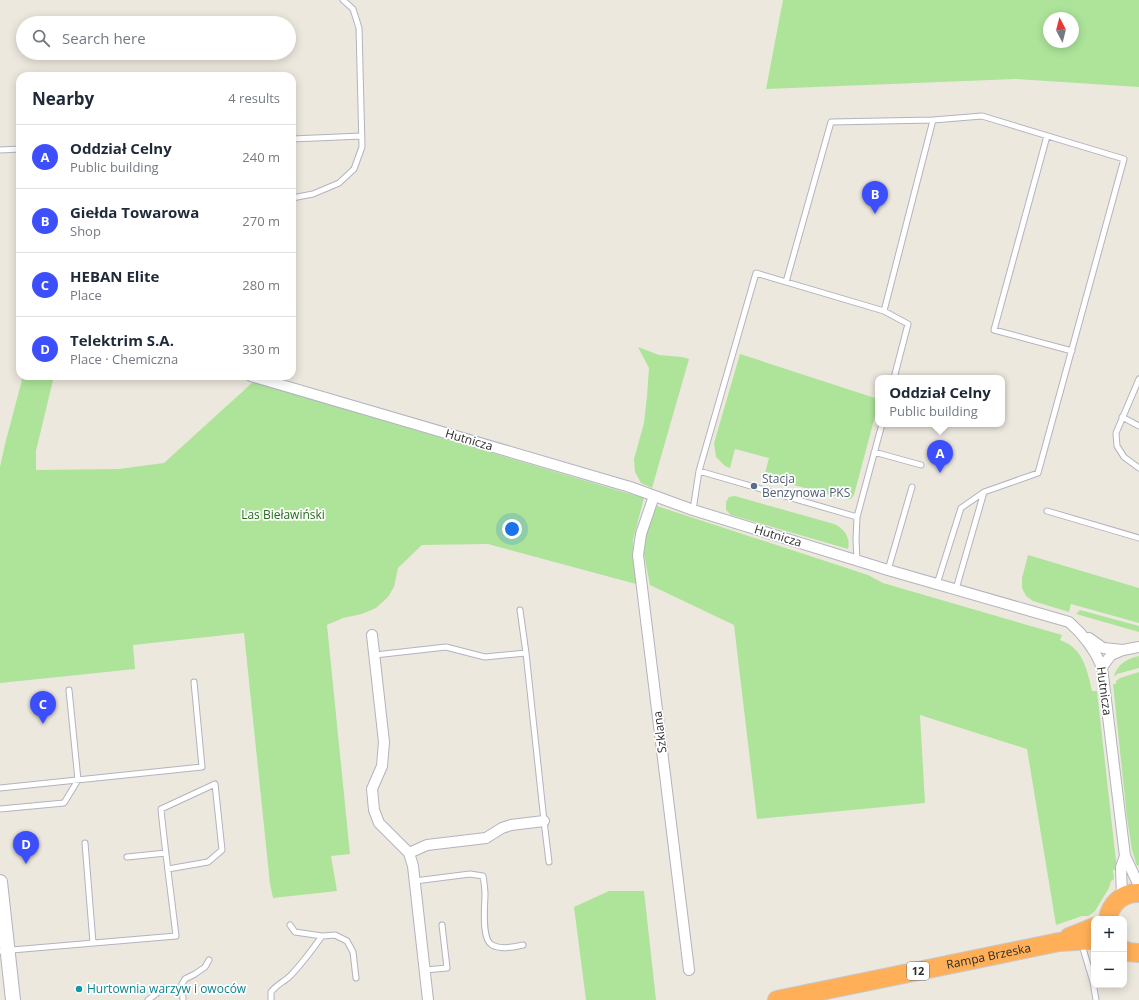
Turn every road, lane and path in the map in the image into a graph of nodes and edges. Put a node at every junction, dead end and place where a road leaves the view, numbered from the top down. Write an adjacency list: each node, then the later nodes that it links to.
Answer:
1 (343, 0): 3 (lane)
2 (933, 120): 4 (lane); 9 (lane); 10 (lane)
3 (362, 136): 5 (lane); 8 (lane)
4 (1047, 136): 11 (lane); 11 (lane)
5 (296, 139)
6 (16, 149): 7 (lane)
7 (0, 150)
8 (296, 197)
9 (786, 282): 10 (lane); 21 (lane)
10 (884, 311): 12 (lane)
11 (1072, 352): 23 (lane)
12 (895, 375)
13 (266, 380): 24 (street, Hutnicza)
14 (1138, 382): 15 (lane)
15 (1122, 418): 16 (lane); 20 (lane)
16 (1139, 426)
17 (881, 427): 18 (lane)
18 (874, 452): 19 (lane); 27 (lane)
19 (921, 465)
20 (1139, 468)
21 (698, 471): 25 (lane); 27 (lane)
22 (912, 487): 30 (lane)
23 (984, 492): 31 (lane); 32 (lane)
24 (654, 496): 25 (street, Hutnicza); 72 (street, Szklana)
25 (693, 510): 29 (street, Hutnicza)
26 (1047, 511): 28 (lane)
27 (857, 517): 29 (lane)
28 (1139, 538)
29 (857, 560): 30 (street, Hutnicza)
30 (888, 570): 31 (street, Hutnicza)
31 (937, 584): 32 (street, Hutnicza)
32 (956, 589): 34 (street, Hutnicza)
33 (520, 610): 38 (lane)
34 (1082, 634): 37 (street); 40 (street, Hutnicza)
35 (372, 635): 39 (street)
36 (1139, 647): 37 (street)
37 (1123, 650): 40 (street)
38 (526, 653): 39 (lane); 46 (lane)
39 (374, 655): 49 (street)
40 (1102, 667): 50 (street, Hutnicza)
41 (194, 682): 43 (lane)
42 (69, 690): 43 (lane)
43 (78, 780): 44 (lane); 45 (lane)
44 (0, 788)
45 (0, 809)
46 (544, 821): 49 (street); 52 (lane)
47 (85, 843): 65 (lane)
48 (166, 853): 51 (lane); 53 (lane); 53 (lane)
49 (409, 853): 54 (street)
50 (1125, 856): 56 (street, Hutnicza); 58 (street, Hutnicza)
51 (127, 857)
52 (549, 862)
53 (168, 869): 65 (lane)
54 (415, 881): 66 (lane); 71 (street)
55 (0, 882): 62 (street)
56 (1139, 885)
57 (1139, 893): 58 (highway)
58 (1122, 897): 59 (highway)
59 (1109, 916)
60 (290, 925): 64 (lane)
61 (442, 925): 71 (lane)
62 (2, 928): 67 (street)
63 (1087, 935): 80 (highway, Rampa Brzeska / 12); 81 (lane)
64 (322, 936): 73 (lane); 78 (lane)
65 (93, 943): 67 (lane)
66 (523, 945)
67 (4, 951): 75 (street)
68 (1127, 952): 69 (highway)
69 (1139, 953)
70 (209, 960): 77 (lane)
71 (425, 970): 79 (street)
72 (689, 970)
73 (356, 978)
74 (164, 988): 76 (lane)
75 (13, 1000)
76 (148, 1000)
77 (183, 1000)
78 (271, 1000)
79 (428, 1000)
80 (777, 1000)
81 (1096, 1000)

